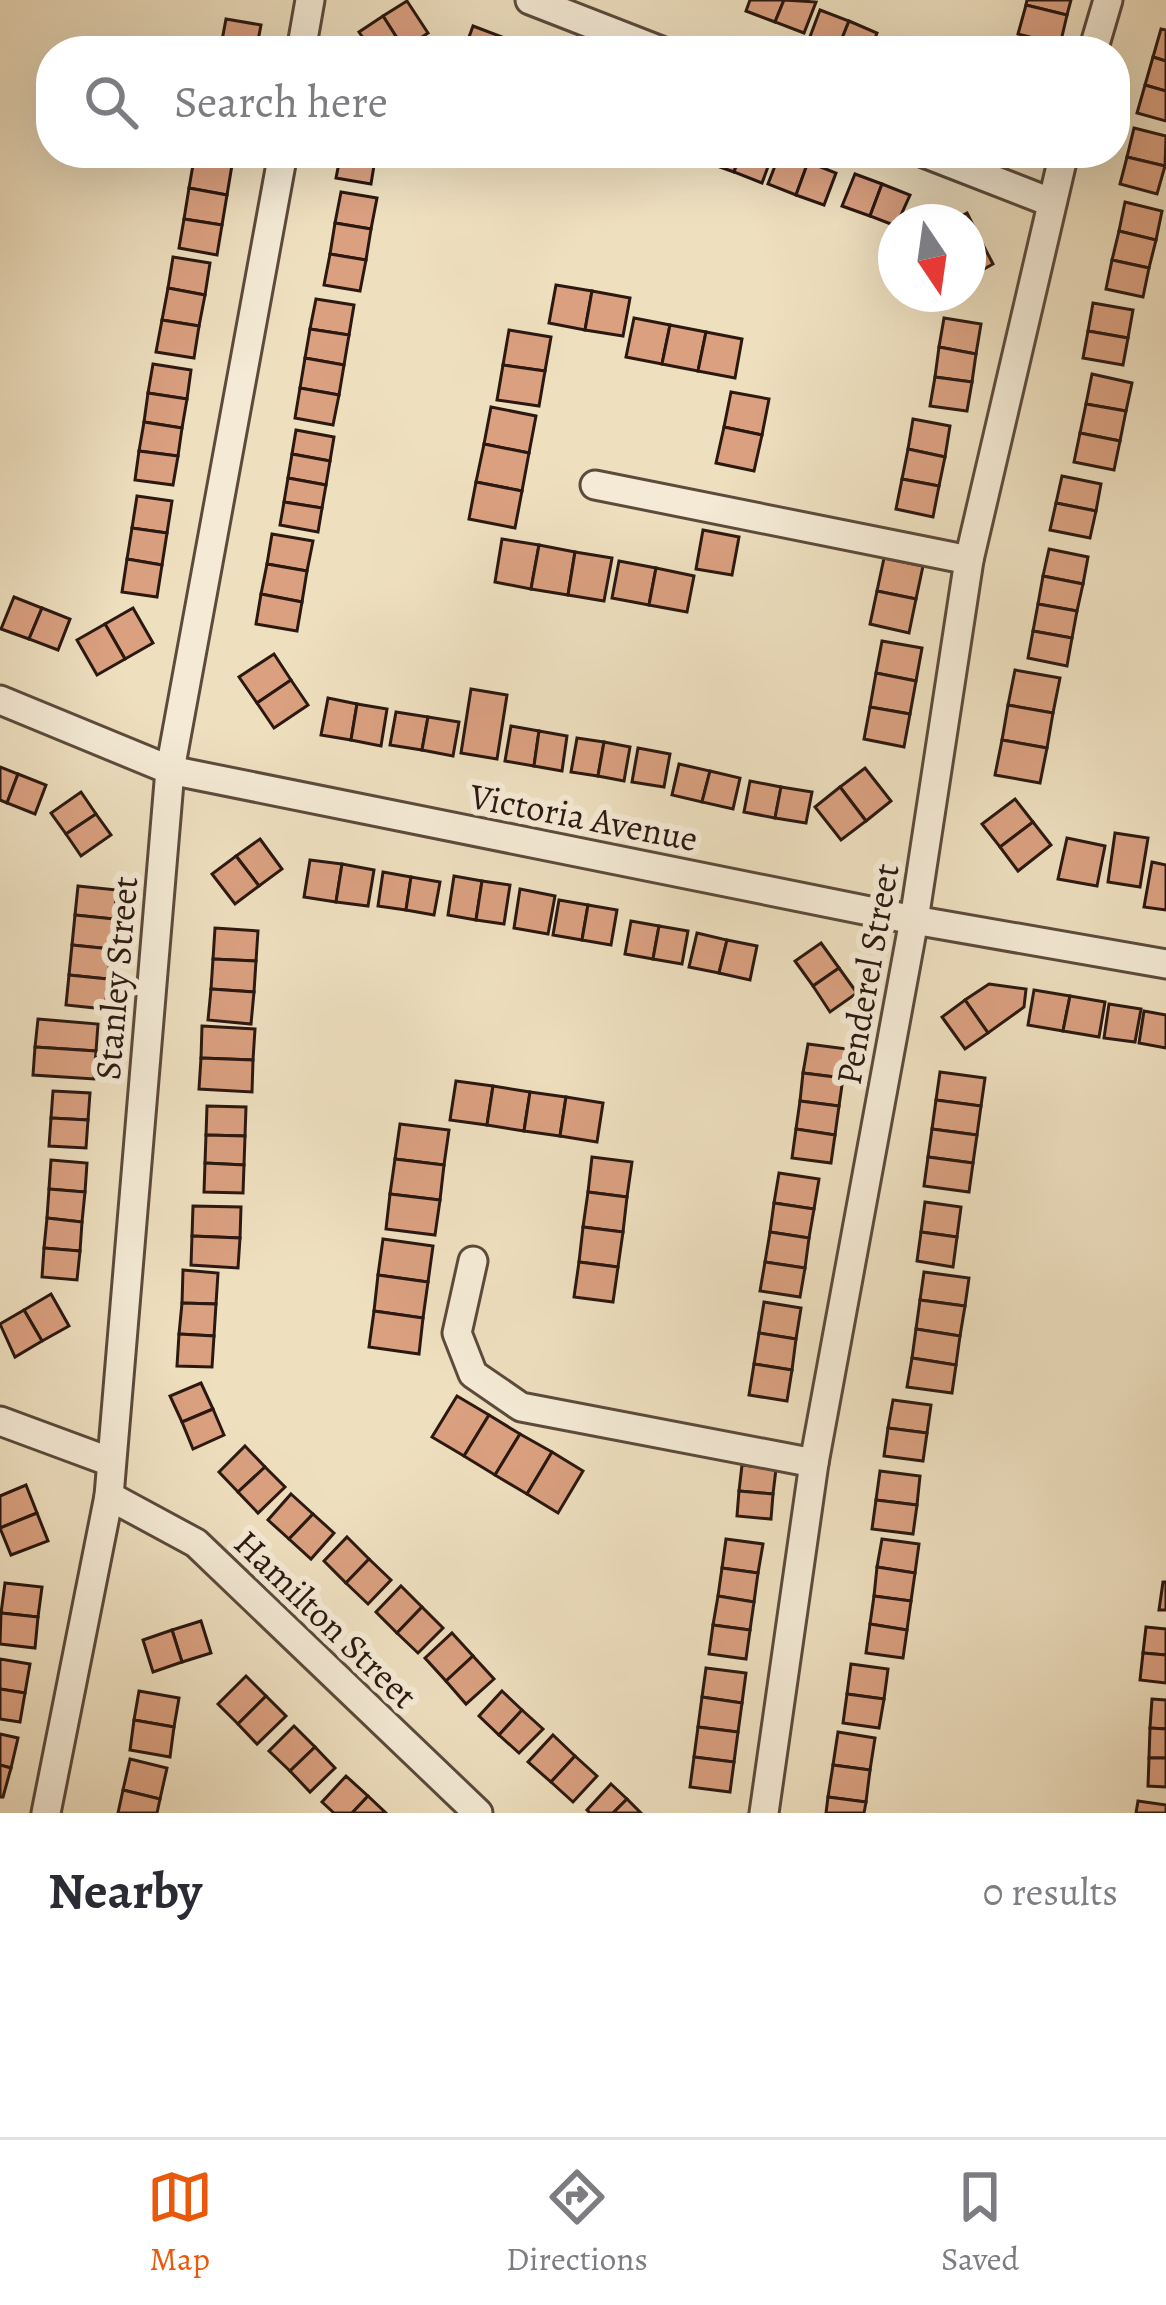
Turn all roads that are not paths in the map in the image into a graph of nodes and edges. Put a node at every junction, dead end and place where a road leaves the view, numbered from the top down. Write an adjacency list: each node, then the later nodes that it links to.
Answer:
1 (310, 0): 4 (street)
2 (530, 0): 5 (street)
3 (1108, 0): 6 (street)
4 (304, 36)
5 (623, 36)
6 (1098, 36)
7 (280, 168): 14 (street, Stanley Street)
8 (963, 168): 10 (street)
9 (1060, 168): 10 (street, Penderel Street)
10 (1050, 202): 12 (street, Penderel Street)
11 (595, 485): 12 (street)
12 (969, 560): 15 (street, Penderel Street)
13 (0, 700): 14 (street, Victoria Avenue)
14 (170, 770): 15 (street, Victoria Avenue); 19 (street, Stanley Street)
15 (914, 920): 16 (street, Victoria Avenue); 20 (street, Penderel Street)
16 (1166, 964)
17 (472, 1261): 20 (street)
18 (0, 1421): 19 (street)
19 (111, 1462): 21 (street, Stanley Street)
20 (814, 1463): 24 (street, Penderel Street)
21 (109, 1496): 22 (street, Stanley Street); 23 (street, Hamilton Street)
22 (46, 1813)
23 (478, 1813)
24 (764, 1813)

